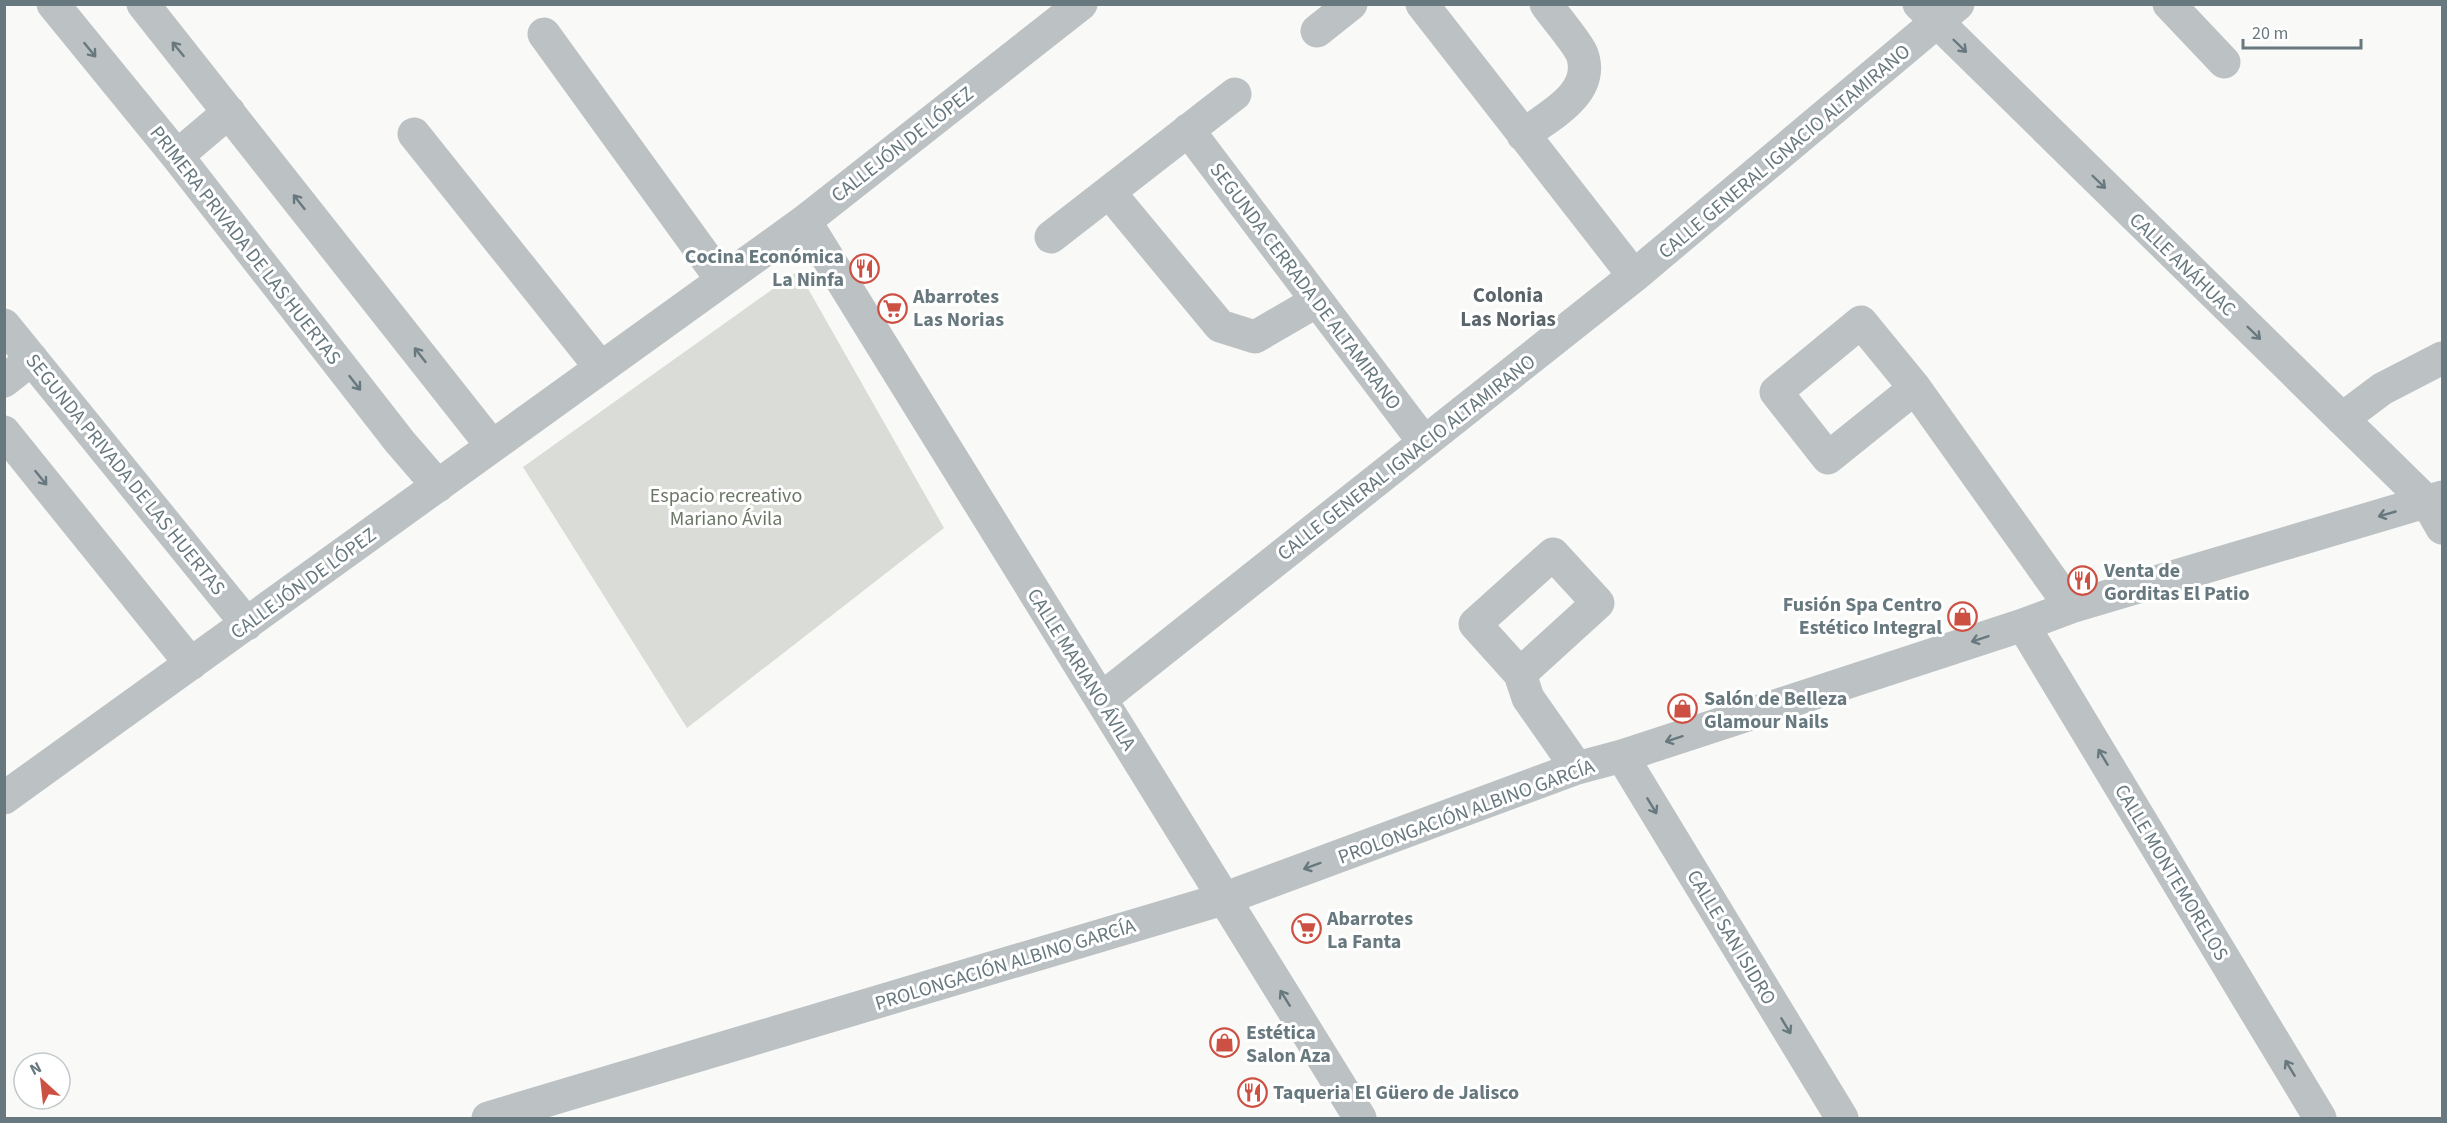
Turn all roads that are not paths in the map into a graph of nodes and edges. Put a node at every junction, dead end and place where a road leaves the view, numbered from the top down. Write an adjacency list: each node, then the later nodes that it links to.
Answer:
1 (53, 4): 17 (street, PRIMERA PRIVADA DE LAS HUERTAS, one-way to 17)
2 (143, 4): 13 (street, one-way to 2)
3 (1081, 4): 19 (street, CALLEJÓN DE LÓPEZ)
4 (1351, 4): 9 (street)
5 (1422, 4): 16 (street)
6 (1546, 4): 16 (street)
7 (2169, 4): 11 (street)
8 (1938, 11): 21 (street, CALLE GENERAL IGNACIO ALTAMIRANO); 30 (street, CALLE ANÁHUAC, one-way to 30)
9 (1317, 31)
10 (544, 34): 22 (street)
11 (2224, 62)
12 (1235, 94): 14 (street)
13 (229, 112): 17 (street); 33 (street, one-way to 13)
14 (1188, 130): 18 (street); 23 (street, SEGUNDA CERRADA DE ALTAMIRANO)
15 (414, 134): 27 (street)
16 (1523, 135): 21 (street)
17 (177, 156): 34 (street, PRIMERA PRIVADA DE LAS HUERTAS, one-way to 34)
18 (1109, 192): 20 (street); 23 (street)
19 (805, 220): 22 (street, CALLEJÓN DE LÓPEZ); 41 (street, CALLE MARIANO ÁVILA)
20 (1051, 237)
21 (1634, 276): 32 (street, CALLE GENERAL IGNACIO ALTAMIRANO)
22 (722, 280): 27 (street, CALLEJÓN DE LÓPEZ)
23 (1317, 301): 32 (street, SEGUNDA CERRADA DE ALTAMIRANO)
24 (4, 325): 26 (street, SEGUNDA PRIVADA DE LAS HUERTAS)
25 (2442, 358): 30 (street)
26 (32, 360): 28 (street); 37 (street, SEGUNDA PRIVADA DE LAS HUERTAS)
27 (601, 368): 33 (street, CALLEJÓN DE LÓPEZ)
28 (4, 381)
29 (1915, 388): 36 (street)
30 (2342, 419): 35 (street, CALLE ANÁHUAC)
31 (4, 432): 39 (street, one-way to 39)
32 (1424, 442): 41 (street, CALLE GENERAL IGNACIO ALTAMIRANO)
33 (492, 446): 34 (street, CALLEJÓN DE LÓPEZ)
34 (438, 486): 37 (street, CALLEJÓN DE LÓPEZ)
35 (2437, 509): 36 (street, PROLONGACIÓN ALBINO GARCÍA, one-way to 36)
36 (2071, 607): 38 (street, PROLONGACIÓN ALBINO GARCÍA)
37 (247, 624): 39 (street, CALLEJÓN DE LÓPEZ)
38 (2023, 625): 42 (street, PROLONGACIÓN ALBINO GARCÍA, one-way to 42); 49 (street, CALLE MONTEMORELOS, one-way to 38)
39 (191, 664): 44 (street, CALLEJÓN DE LÓPEZ)
40 (1520, 674): 43 (street)
41 (1101, 699): 45 (street, CALLE MARIANO ÁVILA)
42 (1622, 756): 43 (street, PROLONGACIÓN ALBINO GARCÍA); 48 (street, CALLE SAN ISIDRO, one-way to 48)
43 (1577, 768): 45 (street, PROLONGACIÓN ALBINO GARCÍA, one-way to 45)
44 (4, 798)
45 (1223, 899): 46 (street, PROLONGACIÓN ALBINO GARCÍA); 47 (street, CALLE MARIANO ÁVILA, one-way to 45)
46 (488, 1119)
47 (1360, 1119)
48 (1842, 1119)
49 (2320, 1119)

